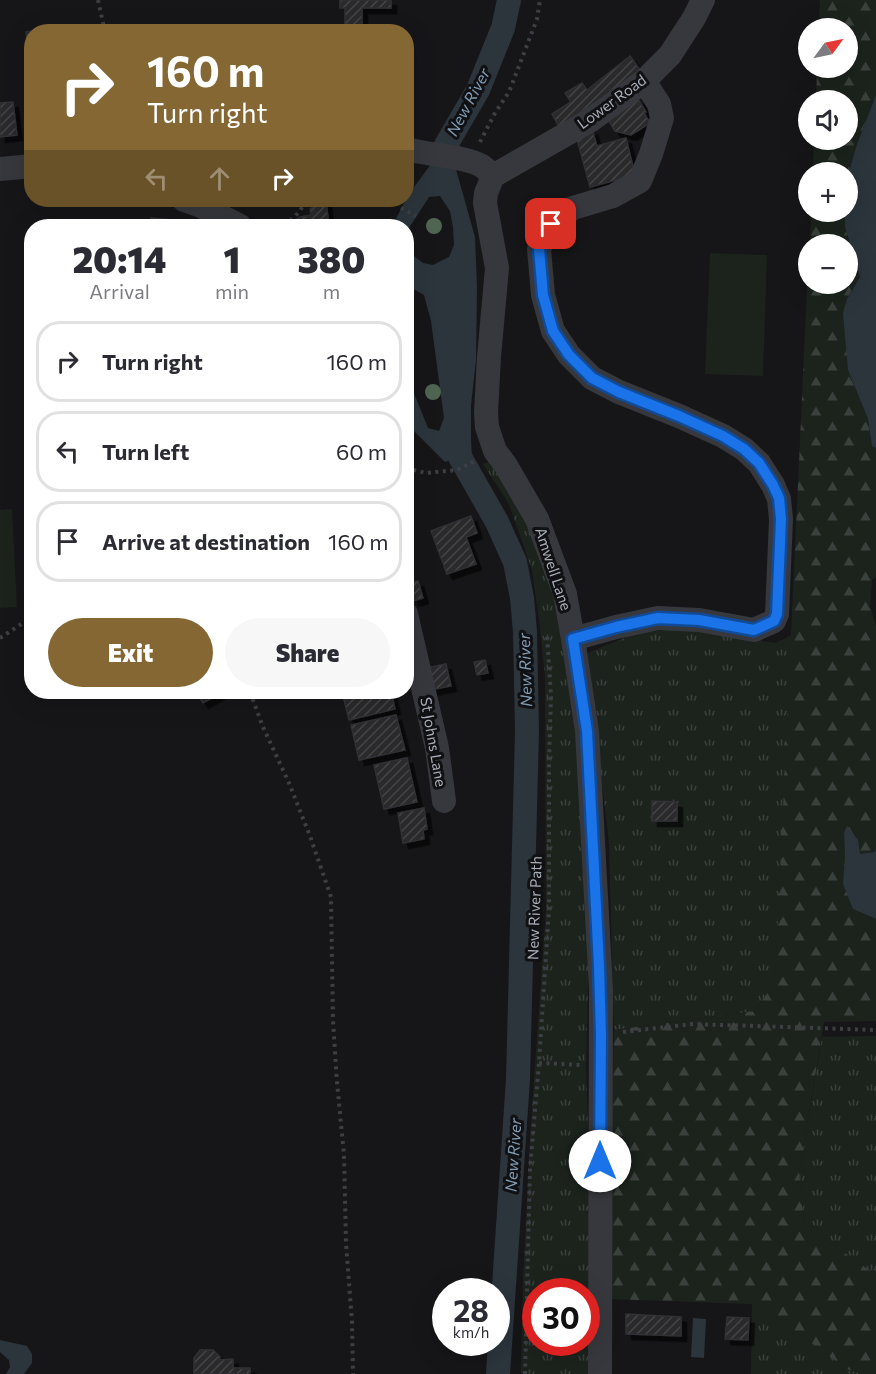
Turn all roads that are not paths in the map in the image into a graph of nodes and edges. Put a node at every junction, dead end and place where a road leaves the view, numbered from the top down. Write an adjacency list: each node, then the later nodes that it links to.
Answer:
1 (703, 0): 2 (street, Lower Road)
2 (644, 81): 6 (street, Lower Road); 9 (street)
3 (414, 151): 6 (street)
4 (24, 167): 5 (street)
5 (0, 169)
6 (494, 176): 9 (street, Amwell Lane)
7 (203, 207): 8 (street)
8 (226, 219)
9 (573, 639): 12 (street, Amwell Lane)
10 (414, 649): 11 (street, St Johns Lane)
11 (444, 801)
12 (600, 1374)

